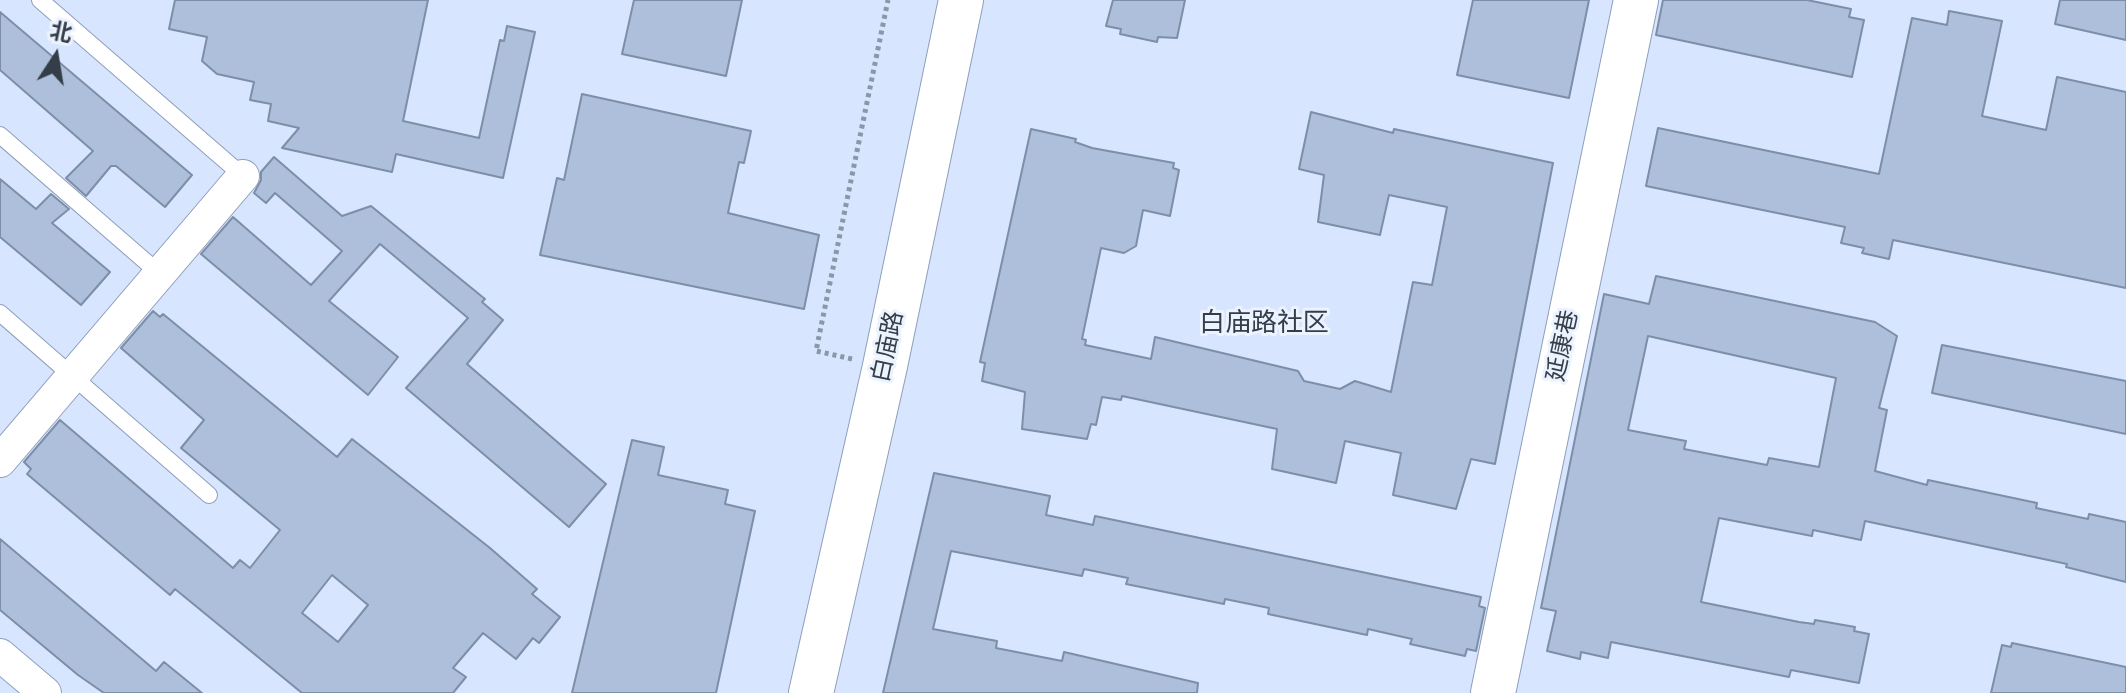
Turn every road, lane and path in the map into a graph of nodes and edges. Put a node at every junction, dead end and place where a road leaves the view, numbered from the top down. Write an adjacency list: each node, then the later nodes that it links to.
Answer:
1 (40, 0): 6 (lane)
2 (888, 0): 9 (path)
3 (961, 0): 9 (street, 白庙路)
4 (1636, 0): 16 (street, 延康巷)
5 (0, 135): 7 (lane)
6 (243, 176): 7 (street)
7 (160, 274): 10 (street)
8 (0, 313): 10 (lane)
9 (885, 366): 15 (street, 白庙路)
10 (72, 377): 11 (street); 12 (lane)
11 (0, 461)
12 (209, 495)
13 (0, 655): 14 (street)
14 (45, 693)
15 (811, 693)
16 (1493, 693)

